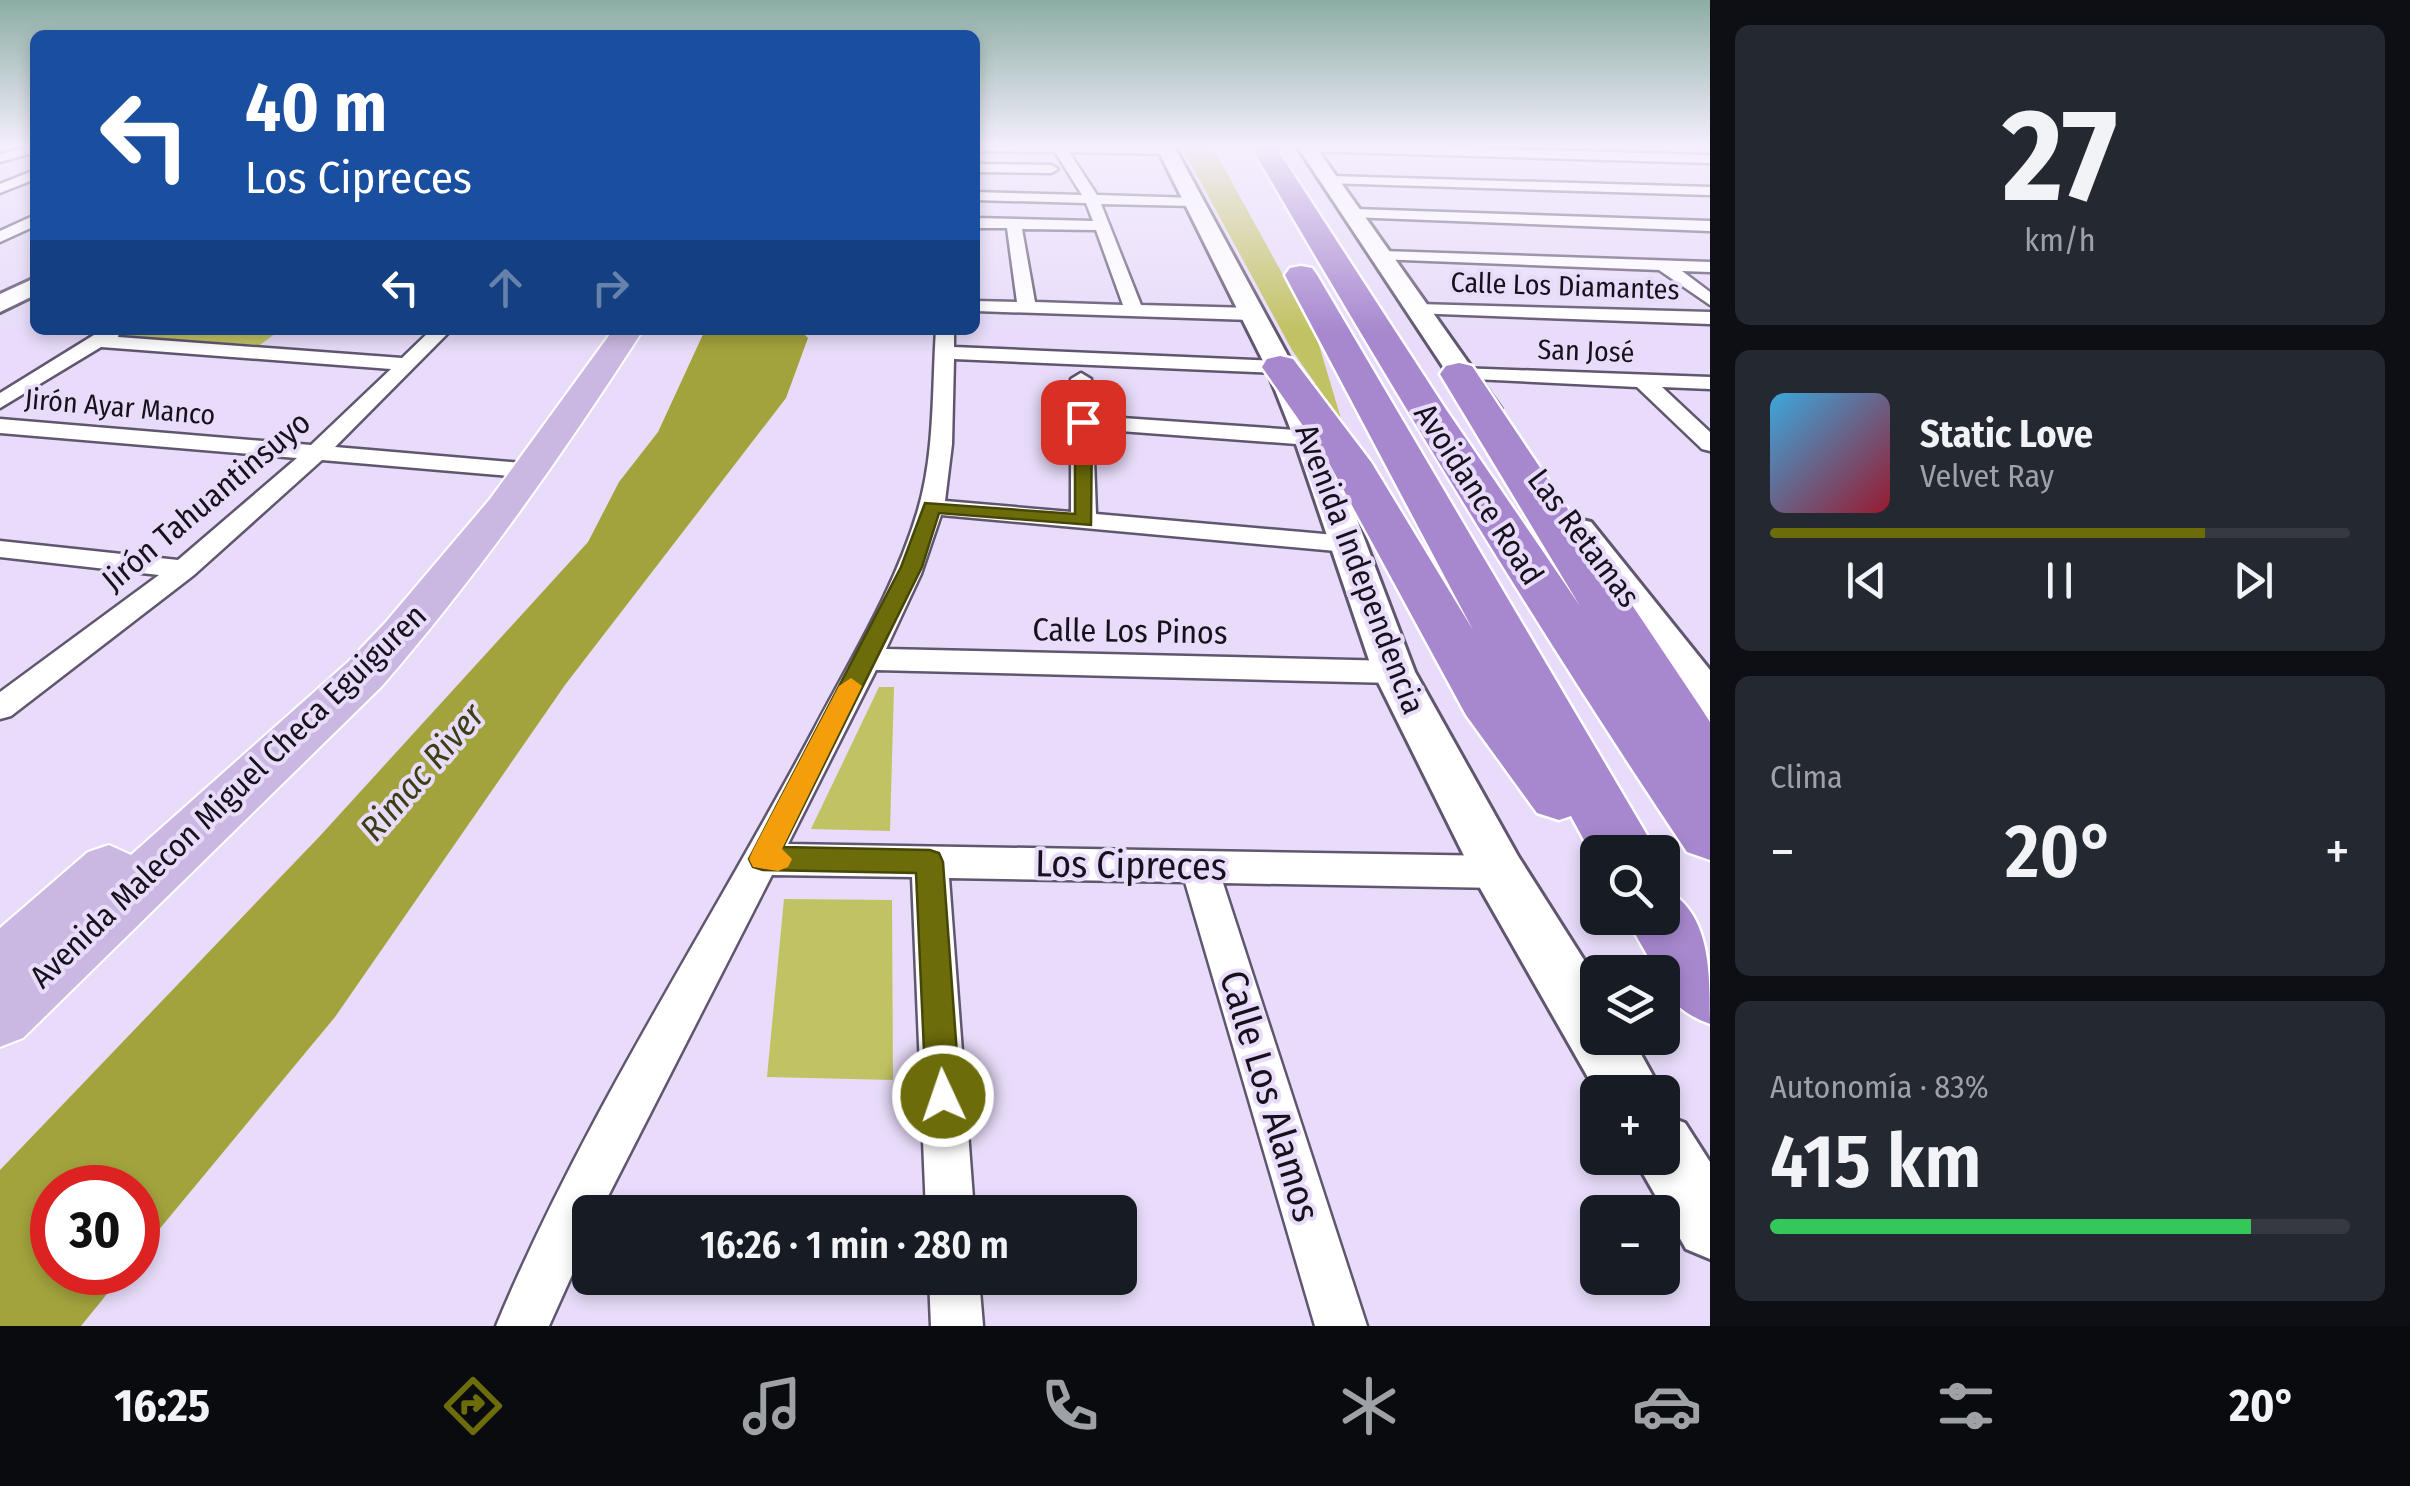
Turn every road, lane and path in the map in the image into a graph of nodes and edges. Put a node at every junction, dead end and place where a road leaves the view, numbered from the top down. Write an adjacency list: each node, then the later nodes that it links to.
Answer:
1 (1096, 208): 12 (street)
2 (1197, 208): 25 (main road, Avenida Independencia)
3 (1265, 208): 59 (highway, Avoidance Road)
4 (1300, 208): 57 (highway, Avoidance Road)
5 (1351, 208): 7 (main road, Las Retamas)
6 (1586, 208): 9 (street)
7 (1355, 214): 9 (street); 15 (main road, Las Retamas)
8 (30, 222): 14 (street)
9 (1607, 223): 13 (street); 16 (street)
10 (980, 224): 11 (street)
11 (1014, 224): 12 (street); 22 (street)
12 (1104, 226): 24 (street)
13 (1710, 226)
14 (0, 237)
15 (1383, 256): 16 (street); 23 (main road, Las Retamas)
16 (1664, 266): 17 (street); 19 (street)
17 (1710, 267)
18 (30, 288): 20 (main road)
19 (1710, 300)
20 (0, 304)
21 (980, 306): 22 (street)
22 (1027, 308): 24 (street)
23 (1418, 308): 26 (street, Calle Los Diamantes); 36 (main road, Las Retamas)
24 (1134, 311): 25 (street)
25 (1251, 314): 35 (main road, Avenida Independencia)
26 (1710, 318)
27 (288, 335): 33 (street)
28 (437, 335): 34 (street, Jirón Tahuantinsuyo)
29 (605, 335): 46 (main road, Avenida Malecon Miguel Checa Eguiguren)
30 (624, 335): 46 (main road, Avenida Malecon Miguel Checa Eguiguren)
31 (105, 336): 33 (street); 40 (street)
32 (944, 342): 35 (street); 47 (street)
33 (263, 355): 34 (street)
34 (408, 364): 45 (street, Jirón Tahuantinsuyo)
35 (1280, 368): 43 (main road, Avenida Independencia); 58 (highway)
36 (1460, 374): 38 (street, San José); 54 (main road, Las Retamas); 56 (highway)
37 (1081, 379): 41 (street)
38 (1643, 381): 39 (street, San José); 44 (street)
39 (1710, 384)
40 (0, 402)
41 (1083, 422): 43 (street); 48 (street)
42 (0, 426): 45 (street, Jirón Ayar Manco)
43 (1310, 438): 49 (main road, Avenida Independencia)
44 (1710, 444)
45 (316, 454): 46 (street, Jirón Ayar Manco); 51 (street, Jirón Tahuantinsuyo)
46 (522, 471): 65 (main road, Avenida Malecon Miguel Checa Eguiguren); 68 (main road, Avenida Malecon Miguel Checa Eguiguren)
47 (931, 507): 48 (street); 52 (street)
48 (1084, 520): 49 (street)
49 (1347, 544): 53 (main road, Avenida Independencia)
50 (2, 551): 51 (street)
51 (184, 569): 55 (street, Jirón Tahuantinsuyo)
52 (864, 659): 53 (street, Calle Los Pinos); 60 (street)
53 (1394, 672): 63 (main road, Avenida Independencia)
54 (1710, 701)
55 (0, 708)
56 (1710, 774)
57 (1710, 833)
58 (1591, 835)
59 (1615, 835)
60 (763, 859): 61 (street, Los Cipreces); 73 (street)
61 (930, 862): 62 (street, Los Cipreces); 70 (street)
62 (1199, 866): 63 (street, Los Cipreces); 75 (street, Calle Los Alamos)
63 (1499, 872): 67 (main road, Avenida Independencia)
64 (1673, 935): 66 (highway)
65 (0, 968)
66 (1710, 989)
67 (1580, 1007)
68 (0, 1015)
69 (1679, 1175): 71 (main road)
70 (949, 1195)
71 (1710, 1226)
72 (955, 1295): 74 (street)
73 (522, 1326)
74 (957, 1326)
75 (1342, 1326)

